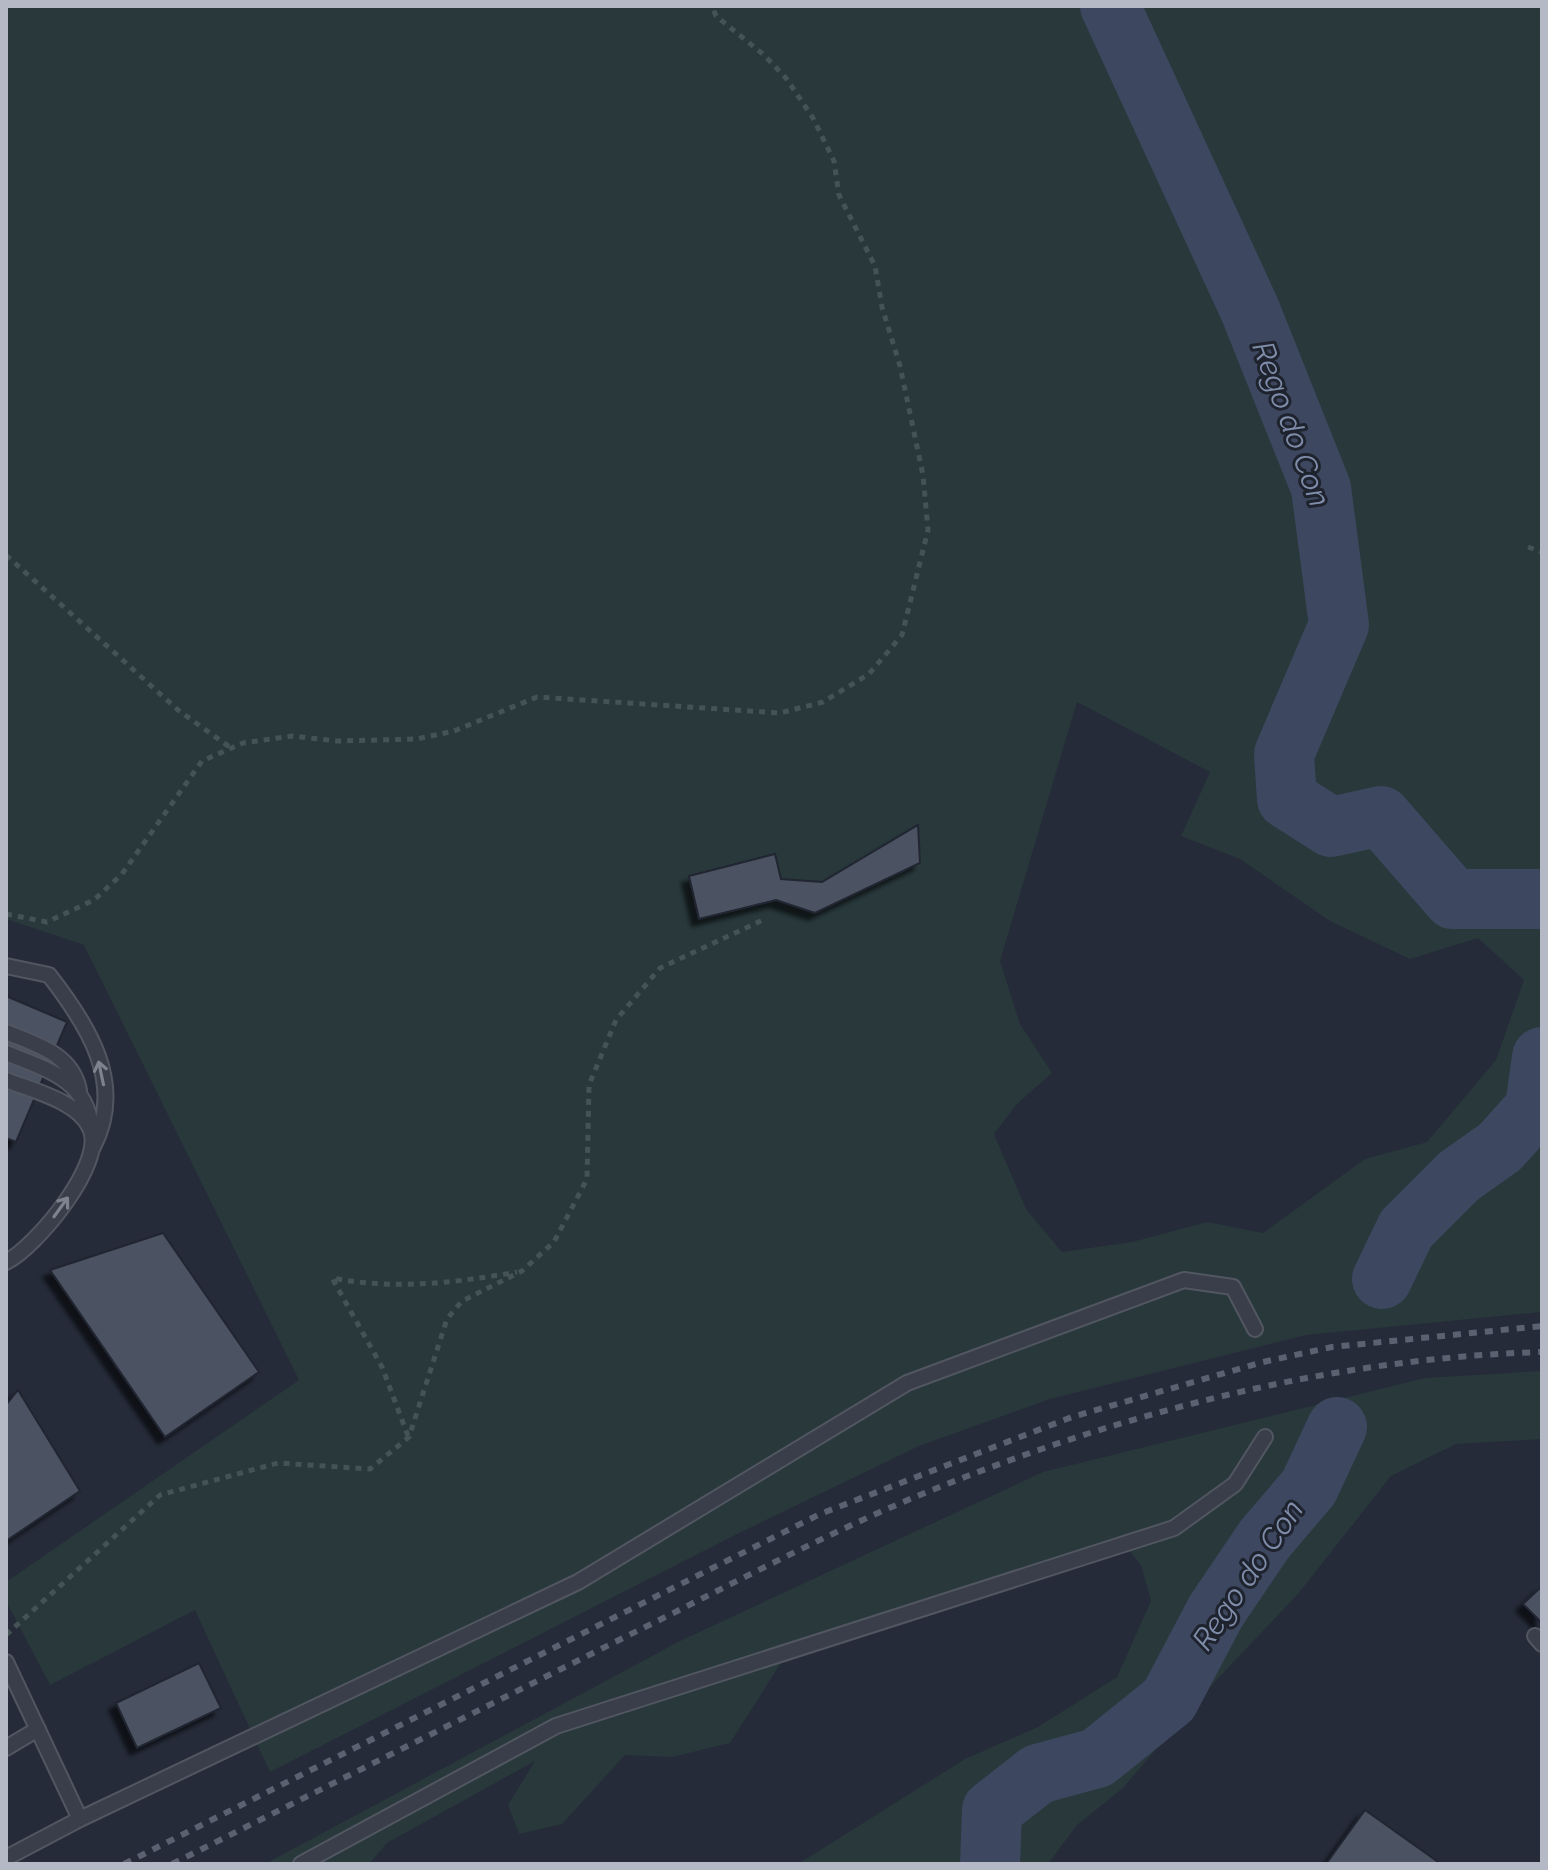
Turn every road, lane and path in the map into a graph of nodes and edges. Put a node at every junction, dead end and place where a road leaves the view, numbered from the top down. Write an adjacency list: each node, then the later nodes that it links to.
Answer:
1 (712, 6): 5 (path)
2 (1528, 547): 3 (path)
3 (1542, 552)
4 (6, 555): 5 (path)
5 (231, 748): 6 (path)
6 (6, 914)
7 (765, 919): 16 (path)
8 (6, 966): 14 (lane, one-way to 8)
9 (6, 1032): 12 (lane)
10 (6, 1053): 12 (lane)
11 (6, 1080): 13 (lane)
12 (79, 1090): 13 (lane)
13 (91, 1128): 14 (lane)
14 (93, 1147): 15 (lane, one-way to 14)
15 (6, 1262)
16 (522, 1271): 18 (path); 18 (path)
17 (1255, 1329): 24 (lane)
18 (409, 1437): 20 (path)
19 (1265, 1437): 26 (lane)
20 (6, 1635)
21 (6, 1662): 22 (lane)
22 (38, 1729): 23 (lane); 24 (lane)
23 (6, 1748)
24 (80, 1819): 25 (lane)
25 (6, 1858)
26 (301, 1864)

